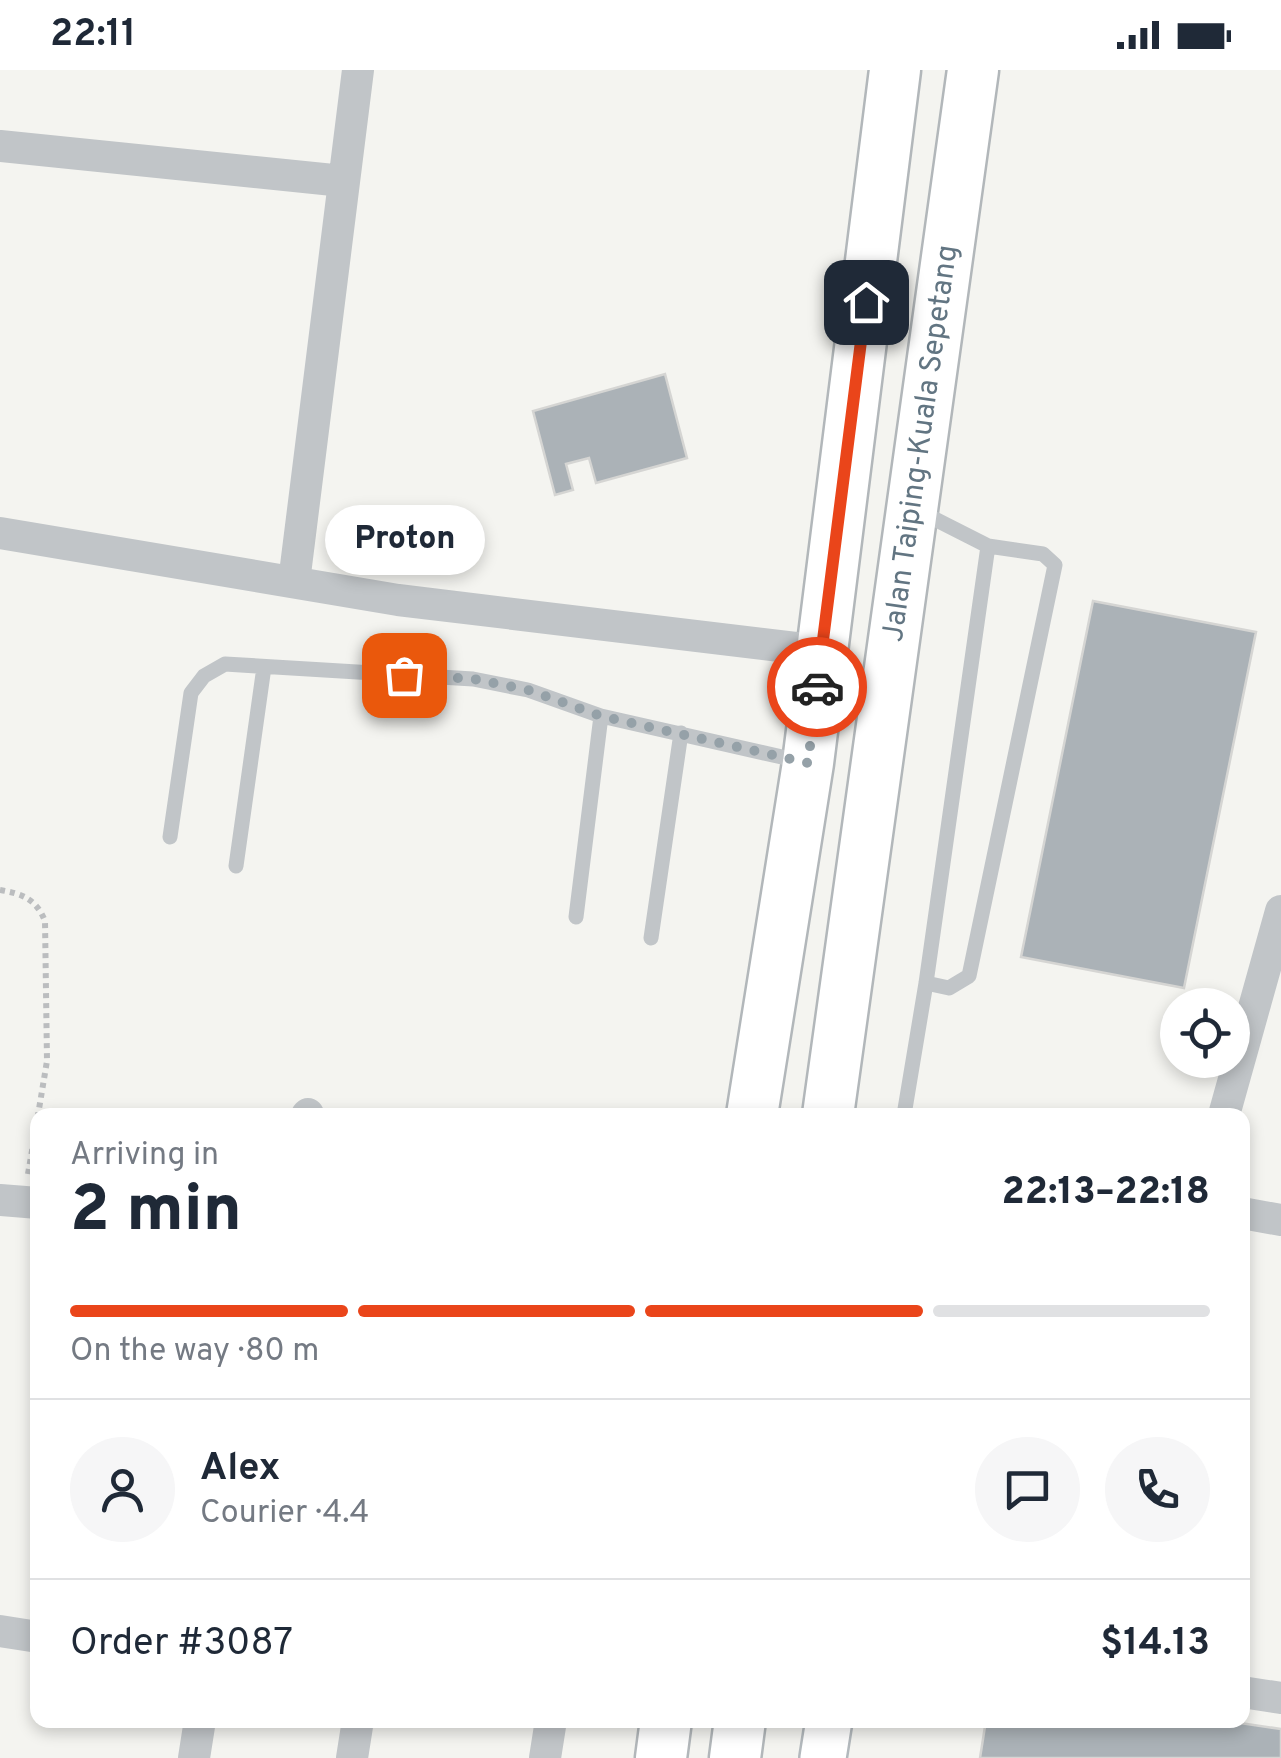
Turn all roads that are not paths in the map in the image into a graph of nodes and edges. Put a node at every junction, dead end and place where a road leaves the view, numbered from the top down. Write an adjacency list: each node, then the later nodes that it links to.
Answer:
1 (358, 70): 5 (street)
2 (896, 70): 10 (main road)
3 (972, 70): 6 (main road, Jalan Taiping-Kuala Sepetang)
4 (0, 146): 5 (street)
5 (343, 181): 9 (street)
6 (913, 508): 8 (lane); 22 (main road, Jalan Taiping-Kuala Sepetang)
7 (0, 533): 9 (street)
8 (988, 546): 20 (lane); 20 (lane)
9 (294, 582): 10 (street)
10 (822, 651): 14 (main road)
11 (264, 666): 12 (lane); 15 (lane); 16 (lane)
12 (601, 716): 13 (lane); 18 (lane)
13 (681, 733): 14 (lane); 19 (lane)
14 (808, 763): 21 (main road)
15 (170, 837)
16 (236, 866)
17 (1281, 911): 24 (street)
18 (576, 917)
19 (651, 938)
20 (926, 984): 23 (lane)
21 (753, 1108)
22 (835, 1108)
23 (905, 1108)
24 (1226, 1108)
25 (1250, 1214): 26 (street)
26 (1281, 1220)
27 (0, 1631): 28 (street)
28 (30, 1636)
29 (1250, 1693): 30 (street)
30 (1281, 1698)
31 (199, 1728): 37 (street)
32 (357, 1728): 38 (street)
33 (550, 1728): 39 (street)
34 (665, 1728): 40 (main road)
35 (739, 1728): 41 (main road)
36 (828, 1728): 42 (street)
37 (194, 1758)
38 (352, 1758)
39 (545, 1758)
40 (660, 1758)
41 (735, 1758)
42 (823, 1758)

